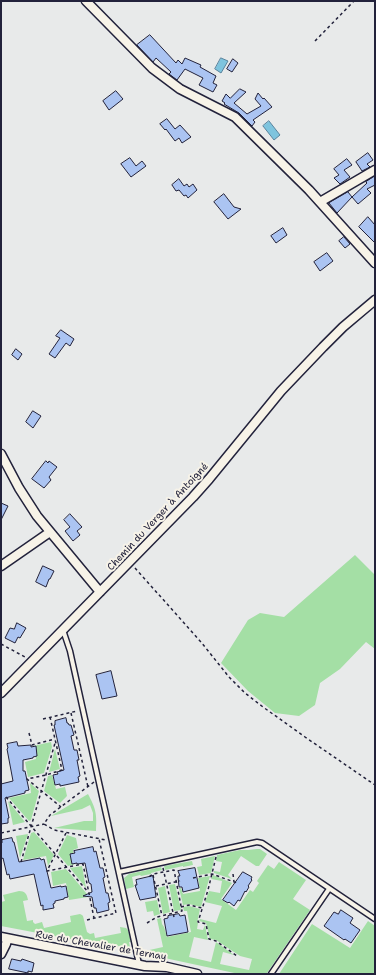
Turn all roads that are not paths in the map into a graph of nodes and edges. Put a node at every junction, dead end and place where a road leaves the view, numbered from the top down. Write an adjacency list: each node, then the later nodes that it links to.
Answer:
1 (86, 1): 3 (street)
2 (375, 170): 3 (street)
3 (320, 202): 4 (street)
4 (375, 263)
5 (375, 300): 9 (street, Chemin du Verger à Antoigné)
6 (1, 454): 7 (street)
7 (50, 532): 8 (street); 9 (street)
8 (1, 566)
9 (100, 592): 10 (street, Chemin du Verger à Antoigné)
10 (63, 629): 11 (street, Chemin du Verger à Antoigné); 12 (lane)
11 (1, 693)
12 (119, 872): 13 (lane); 17 (lane)
13 (329, 889): 14 (lane); 19 (lane)
14 (375, 919)
15 (4, 938): 16 (street); 17 (street, Rue du Chevalier de Ternay)
16 (1, 954)
17 (140, 965): 18 (street, Rue du Chevalier de Ternay)
18 (197, 974)
19 (271, 974)

